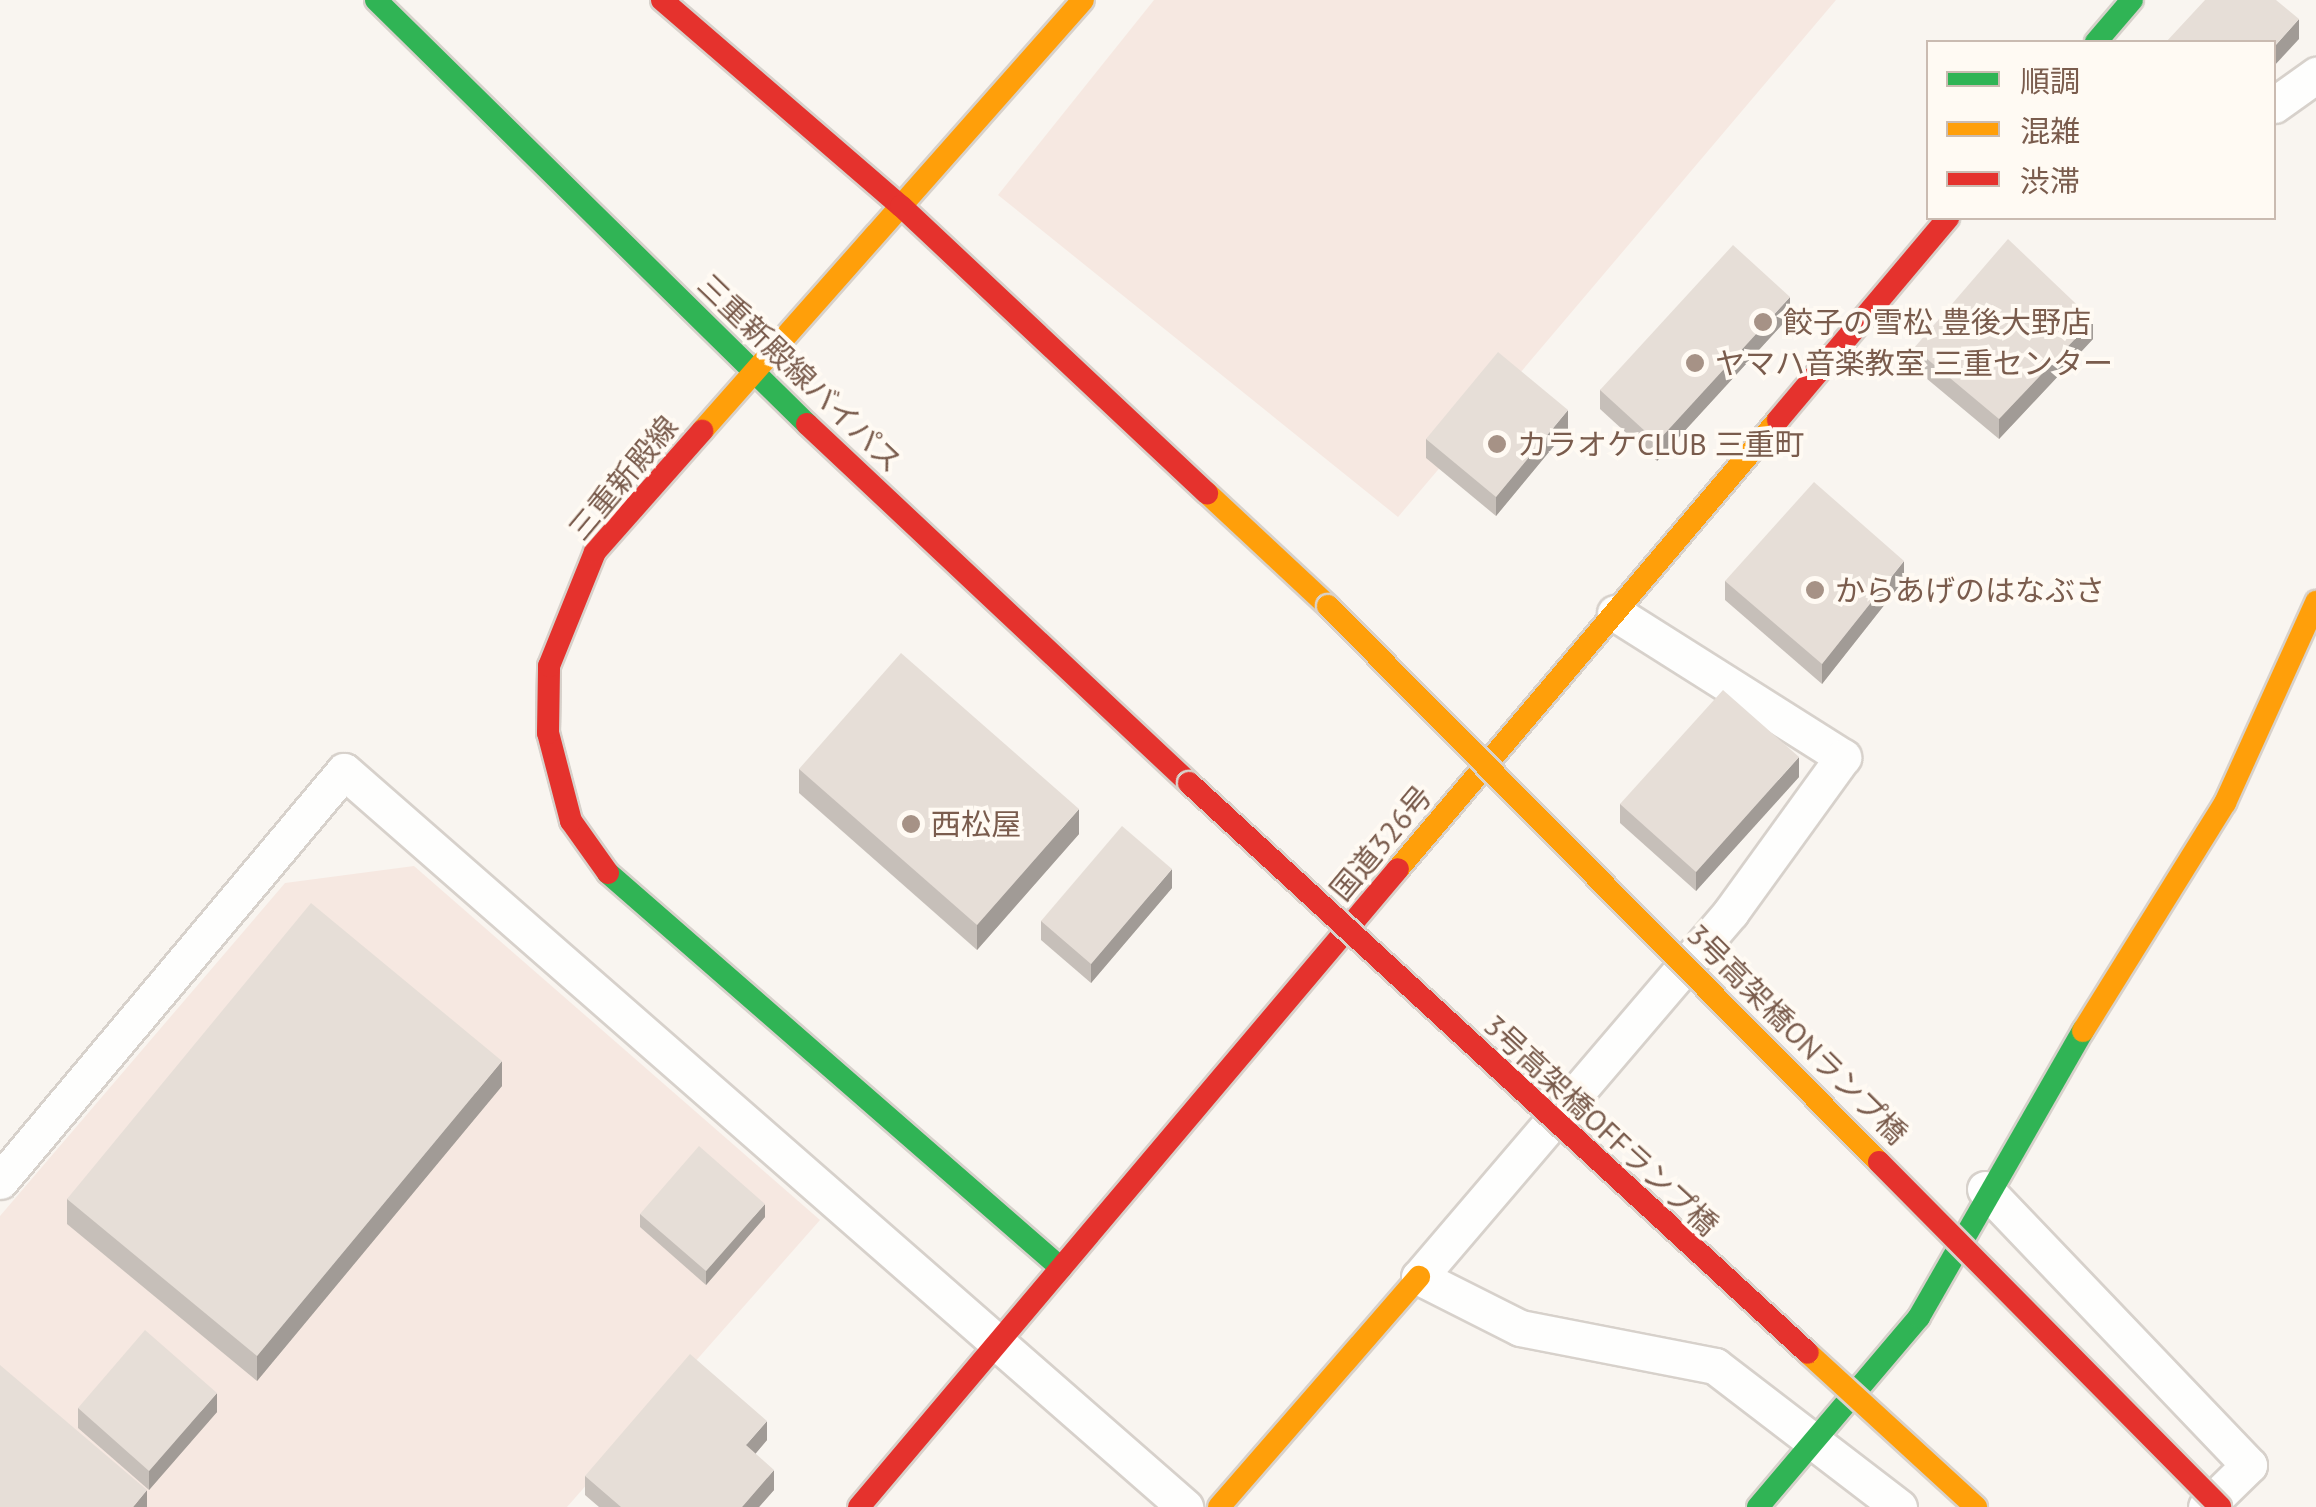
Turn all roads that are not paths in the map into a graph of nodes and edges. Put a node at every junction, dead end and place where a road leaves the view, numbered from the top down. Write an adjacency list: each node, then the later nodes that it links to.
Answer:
1 (376, 0): 10 (main road, 三重新殿線バイパス)
2 (662, 0): 8 (main road)
3 (1083, 0): 8 (main road, 三重新殿線)
4 (2132, 0): 5 (main road)
5 (2098, 40)
6 (2316, 75): 7 (street)
7 (2276, 104)
8 (901, 206): 10 (main road, 三重新殿線); 27 (main road, 3号高架橋ONランプ橋, bridge)
9 (1946, 220): 12 (main road, 国道326号)
10 (754, 373): 13 (main road, 三重新殿線バイパス); 16 (main road, 三重新殿線)
11 (2316, 602): 15 (main road)
12 (1615, 613): 16 (main road, 国道326号); 17 (street)
13 (1189, 783): 25 (main road, 3号高架橋OFFランプ橋, bridge)
14 (0, 1182): 18 (street)
15 (1985, 1188): 19 (main road); 26 (street)
16 (1061, 1268): 18 (main road, 国道326号)
17 (1419, 1277): 19 (street); 22 (main road)
18 (1000, 1342): 20 (main road, 国道326号); 21 (street)
19 (1816, 1437): 23 (main road); 24 (street)
20 (860, 1507)
21 (1185, 1507)
22 (1219, 1507)
23 (1758, 1507)
24 (1899, 1507)
25 (1976, 1507)
26 (2206, 1507)
27 (2220, 1507)

